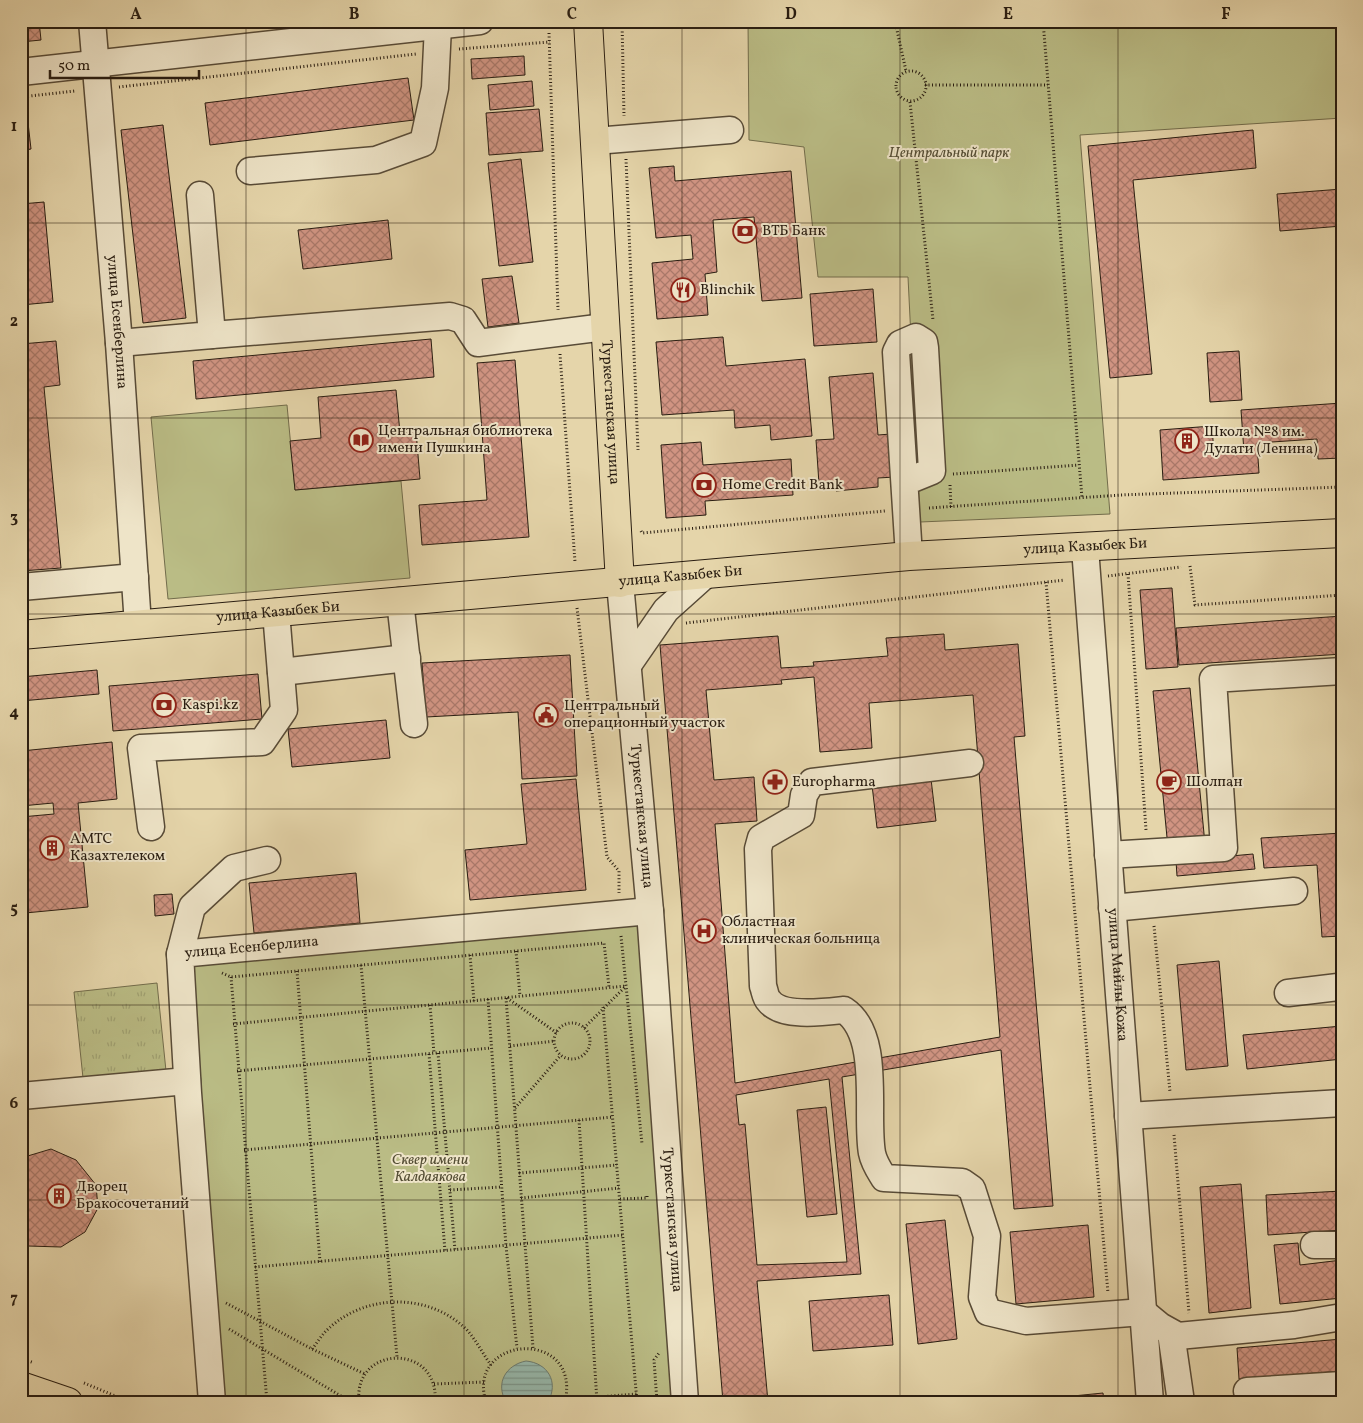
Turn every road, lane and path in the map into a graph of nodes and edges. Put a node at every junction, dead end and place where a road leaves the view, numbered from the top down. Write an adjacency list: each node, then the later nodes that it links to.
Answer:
1 (92, 21): 11 (street, улица Есенберлина)
2 (480, 21): 7 (street)
3 (588, 21): 21 (main road, Туркестанская улица)
4 (622, 21): 20 (path)
5 (895, 21): 12 (path)
6 (1043, 21): 15 (path)
7 (438, 26): 10 (street); 11 (street)
8 (549, 33): 9 (path)
9 (550, 42): 10 (path); 26 (path)
10 (436, 51): 16 (path); 22 (street)
11 (95, 63): 13 (street); 16 (street, улица Есенберлина)
12 (906, 71): 14 (path); 18 (path)
13 (21, 72)
14 (925, 85): 15 (path); 18 (path)
15 (1048, 85): 30 (path)
16 (97, 89): 17 (path); 28 (street, улица Есенберлина)
17 (21, 97)
18 (910, 102): 25 (path)
19 (730, 130): 20 (street)
20 (625, 140): 21 (street); 29 (path)
21 (595, 141): 24 (main road, Туркестанская улица)
22 (250, 171)
23 (200, 195): 27 (street)
24 (606, 327): 26 (street); 50 (main road, Туркестанская улица)
25 (934, 328)
26 (559, 332): 27 (street); 42 (path)
27 (212, 335): 28 (street)
28 (119, 342): 47 (street, улица Есенберлина)
29 (638, 455)
30 (1078, 465): 31 (path); 35 (path)
31 (950, 475)
32 (904, 482): 37 (street)
33 (950, 483): 36 (path)
34 (1342, 487): 35 (path)
35 (1082, 498): 36 (path)
36 (951, 507): 37 (path)
37 (906, 509): 38 (path); 41 (street)
38 (641, 524)
39 (1342, 533): 40 (main road, улица Казыбек Би)
40 (1085, 548): 41 (main road, улица Казыбек Би); 48 (street, улица Майлы Кожа)
41 (909, 556): 46 (main road, улица Казыбек Би)
42 (575, 564)
43 (1200, 565): 44 (path)
44 (1190, 566): 45 (path); 52 (path)
45 (1128, 574): 48 (path); 66 (path)
46 (705, 575): 50 (main road, улица Казыбек Би); 60 (street)
47 (135, 577): 51 (street); 57 (street, улица Есенберлина)
48 (1088, 578): 49 (path); 67 (street, улица Майлы Кожа)
49 (1046, 582): 56 (path); 145 (path)
50 (620, 583): 53 (main road, улица Казыбек Би); 60 (street, Туркестанская улица)
51 (21, 587)
52 (1342, 596)
53 (400, 601): 55 (main road, улица Казыбек Би); 59 (street)
54 (577, 602): 73 (path)
55 (276, 612): 57 (main road, улица Казыбек Би); 62 (street)
56 (683, 623)
57 (138, 625): 58 (main road, улица Казыбек Би)
58 (21, 635)
59 (407, 658): 62 (street); 63 (street)
60 (628, 665): 72 (street, Туркестанская улица)
61 (1342, 671): 66 (street)
62 (281, 672): 65 (street)
63 (414, 724)
64 (970, 763): 145 (street)
65 (152, 827)
66 (1148, 852): 67 (street)
67 (1108, 855): 71 (street, улица Майлы Кожа)
68 (267, 860): 75 (street)
69 (1294, 891): 70 (street)
70 (1152, 904): 71 (street); 109 (path)
71 (1112, 908): 110 (street, улица Майлы Кожа)
72 (650, 911): 73 (street, улица Есенберлина); 174 (street, Туркестанская улица)
73 (618, 914): 75 (street, улица Есенберлина); 81 (path)
74 (516, 951): 76 (path); 82 (path); 85 (path)
75 (180, 954): 105 (street, улица Есенберлина)
76 (470, 955): 77 (path); 88 (path)
77 (361, 965): 79 (path); 91 (path)
78 (217, 970): 80 (path)
79 (297, 971): 80 (path); 92 (path)
80 (231, 977): 93 (path)
81 (626, 986): 82 (path); 90 (path); 120 (path)
82 (608, 988): 85 (path)
83 (1342, 989): 84 (street)
84 (1288, 993)
85 (520, 996): 86 (path)
86 (506, 998): 87 (path); 95 (path); 97 (path)
87 (488, 999): 88 (path); 98 (path)
88 (474, 1001): 89 (path)
89 (430, 1005): 91 (path); 99 (path)
90 (603, 1007): 94 (path); 111 (path)
91 (367, 1011): 92 (path); 102 (path)
92 (299, 1018): 93 (path); 103 (path)
93 (233, 1024): 104 (path)
94 (584, 1028): 95 (path); 101 (path)
95 (556, 1032): 96 (path)
96 (555, 1041): 97 (path); 101 (path)
97 (510, 1046): 108 (path)
98 (491, 1048): 99 (path); 114 (path)
99 (436, 1053): 100 (path); 115 (path)
100 (428, 1054): 102 (path); 116 (path)
101 (561, 1054): 108 (path)
102 (371, 1059): 103 (path); 117 (path)
103 (303, 1064): 104 (path); 118 (path)
104 (237, 1071): 119 (path)
105 (187, 1080): 106 (street); 142 (street, улица Есенберлина)
106 (21, 1096)
107 (1342, 1103): 109 (street)
108 (515, 1108): 113 (path)
109 (1172, 1113): 110 (street); 149 (path)
110 (1128, 1116): 144 (street, улица Майлы Кожа)
111 (613, 1117): 112 (path); 121 (path)
112 (579, 1120): 113 (path); 122 (path)
113 (516, 1126): 114 (path); 123 (path)
114 (497, 1128): 115 (path); 124 (path)
115 (445, 1132): 116 (path); 127 (path)
116 (435, 1133): 117 (path); 138 (path)
117 (377, 1138): 118 (path); 139 (path)
118 (310, 1143): 119 (path); 140 (path)
119 (244, 1150): 141 (path)
120 (642, 1150)
121 (617, 1165): 122 (path); 125 (path)
122 (582, 1168): 123 (path); 128 (path)
123 (519, 1173): 129 (path)
124 (501, 1187): 127 (path); 135 (path)
125 (620, 1188): 128 (path); 130 (path)
126 (646, 1188): 130 (path)
127 (450, 1190): 137 (path)
128 (584, 1192): 129 (path); 132 (path)
129 (521, 1198): 133 (path)
130 (620, 1200): 131 (path)
131 (623, 1235): 132 (path); 162 (path)
132 (588, 1238): 133 (path); 164 (path)
133 (524, 1244): 135 (path); 152 (path)
134 (1314, 1245): 136 (street)
135 (506, 1246): 137 (path); 151 (path)
136 (1342, 1246)
137 (455, 1250): 138 (path)
138 (445, 1251): 139 (path)
139 (387, 1256): 140 (path); 143 (path)
140 (320, 1262): 141 (path)
141 (255, 1267): 147 (path)
142 (204, 1302): 147 (path); 166 (street, улица Есенберлина)
143 (391, 1302): 153 (path); 154 (path); 155 (path)
144 (1143, 1312): 145 (street); 149 (street); 175 (street, улица Майлы Кожа)
145 (1110, 1314)
146 (1342, 1317): 149 (street)
147 (259, 1321): 150 (path); 153 (path)
148 (227, 1328): 150 (path)
149 (1181, 1334): 176 (street)
150 (262, 1348): 167 (path); 168 (path)
151 (517, 1348): 152 (path); 155 (path)
152 (533, 1348): 172 (path)
153 (312, 1349): 156 (path)
154 (397, 1357): 156 (path); 158 (path)
155 (491, 1365): 157 (path)
156 (365, 1374): 169 (path)
157 (484, 1382): 158 (path); 163 (path)
158 (434, 1384): 170 (path)
159 (1342, 1385): 161 (street)
160 (21, 1386): 165 (main road)
161 (1247, 1391)
162 (637, 1394): 164 (path); 173 (path)
163 (485, 1397): 170 (path); 171 (path)
164 (597, 1399)
165 (68, 1402)
166 (212, 1402)
167 (266, 1402)
168 (351, 1402)
169 (359, 1402)
170 (436, 1402)
171 (486, 1402)
172 (565, 1402)
173 (636, 1402)
174 (685, 1402)
175 (1150, 1402)
176 (1181, 1402)

